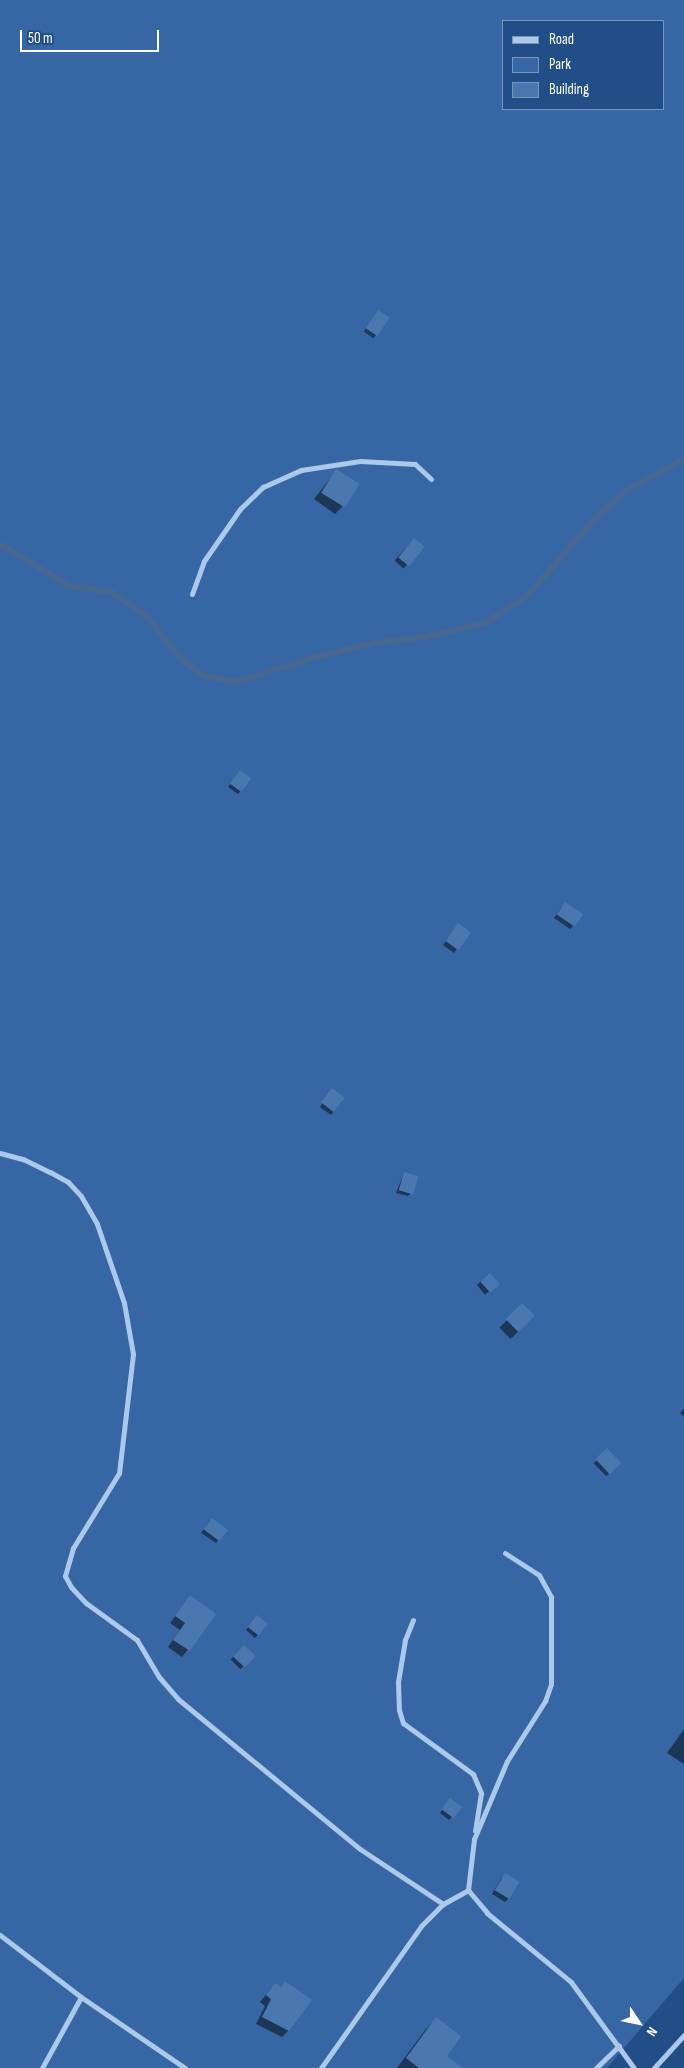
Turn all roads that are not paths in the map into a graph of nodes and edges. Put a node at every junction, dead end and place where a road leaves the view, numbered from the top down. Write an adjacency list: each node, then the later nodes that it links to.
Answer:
1 (431, 479): 2 (street)
2 (192, 594)
3 (0, 1152): 8 (street)
4 (505, 1553): 6 (street)
5 (413, 1620): 6 (street)
6 (474, 1838): 7 (street)
7 (468, 1890): 8 (street); 12 (street)
8 (443, 1904): 15 (street)
9 (0, 1935): 10 (street)
10 (81, 1997): 13 (street); 14 (street)
11 (684, 2035): 18 (street)
12 (619, 2046): 16 (street); 17 (street)
13 (42, 2068)
14 (185, 2068)
15 (321, 2068)
16 (596, 2068)
17 (634, 2068)
18 (654, 2068)

